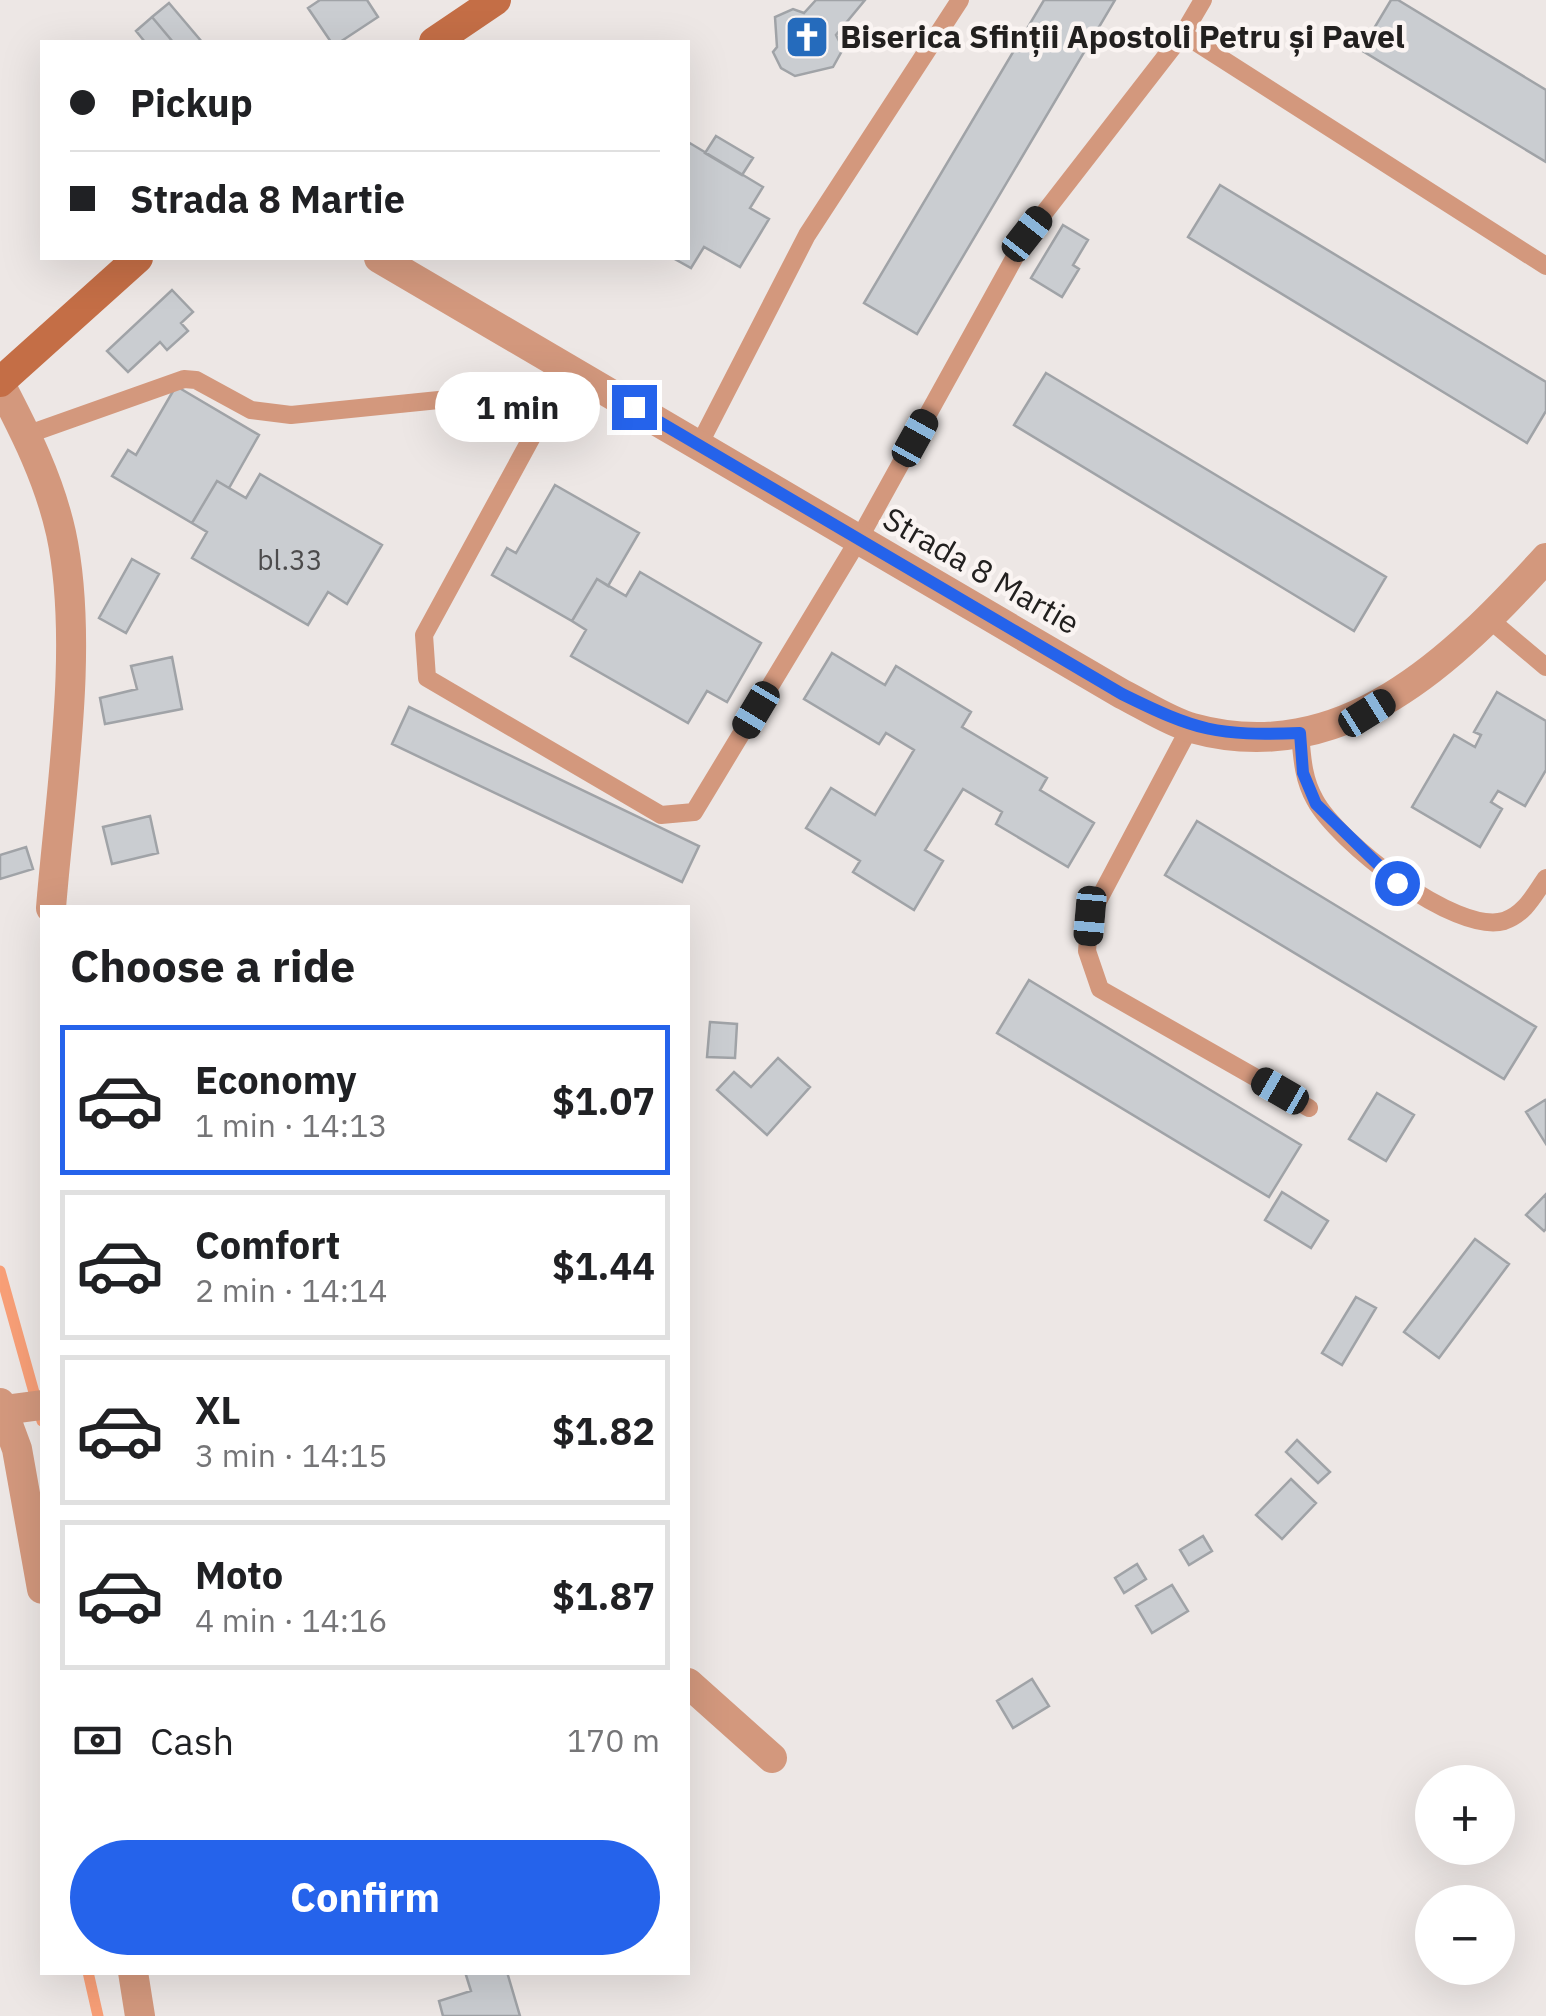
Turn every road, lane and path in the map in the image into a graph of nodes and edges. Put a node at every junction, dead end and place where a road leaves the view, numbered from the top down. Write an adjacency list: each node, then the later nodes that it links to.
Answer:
1 (496, 0): 5 (main road)
2 (960, 0): 13 (lane)
3 (1203, 0): 4 (lane)
4 (1183, 34): 8 (lane); 14 (lane)
5 (437, 40)
6 (136, 260): 10 (main road)
7 (382, 260): 9 (street, Strada 8 Martie)
8 (1546, 266)
9 (569, 369): 11 (lane); 13 (street, Strada 8 Martie)
10 (0, 383): 12 (street)
11 (552, 401): 12 (lane); 14 (lane)
12 (26, 435): 21 (street)
13 (699, 445): 14 (street, Strada 8 Martie)
14 (859, 540): 18 (street, Strada 8 Martie)
15 (1546, 558): 16 (street, Strada 8 Martie)
16 (1489, 620): 17 (lane); 19 (street, Strada 8 Martie)
17 (1546, 667)
18 (1190, 727): 19 (street, Strada 8 Martie); 22 (lane)
19 (1300, 733): 20 (lane)
20 (1546, 878)
21 (51, 905)
22 (1310, 1108)
23 (15, 1407): 24 (street)
24 (40, 1578)
25 (690, 1685): 26 (street)
26 (772, 1758)
27 (133, 1975): 28 (street)
28 (140, 2016)

